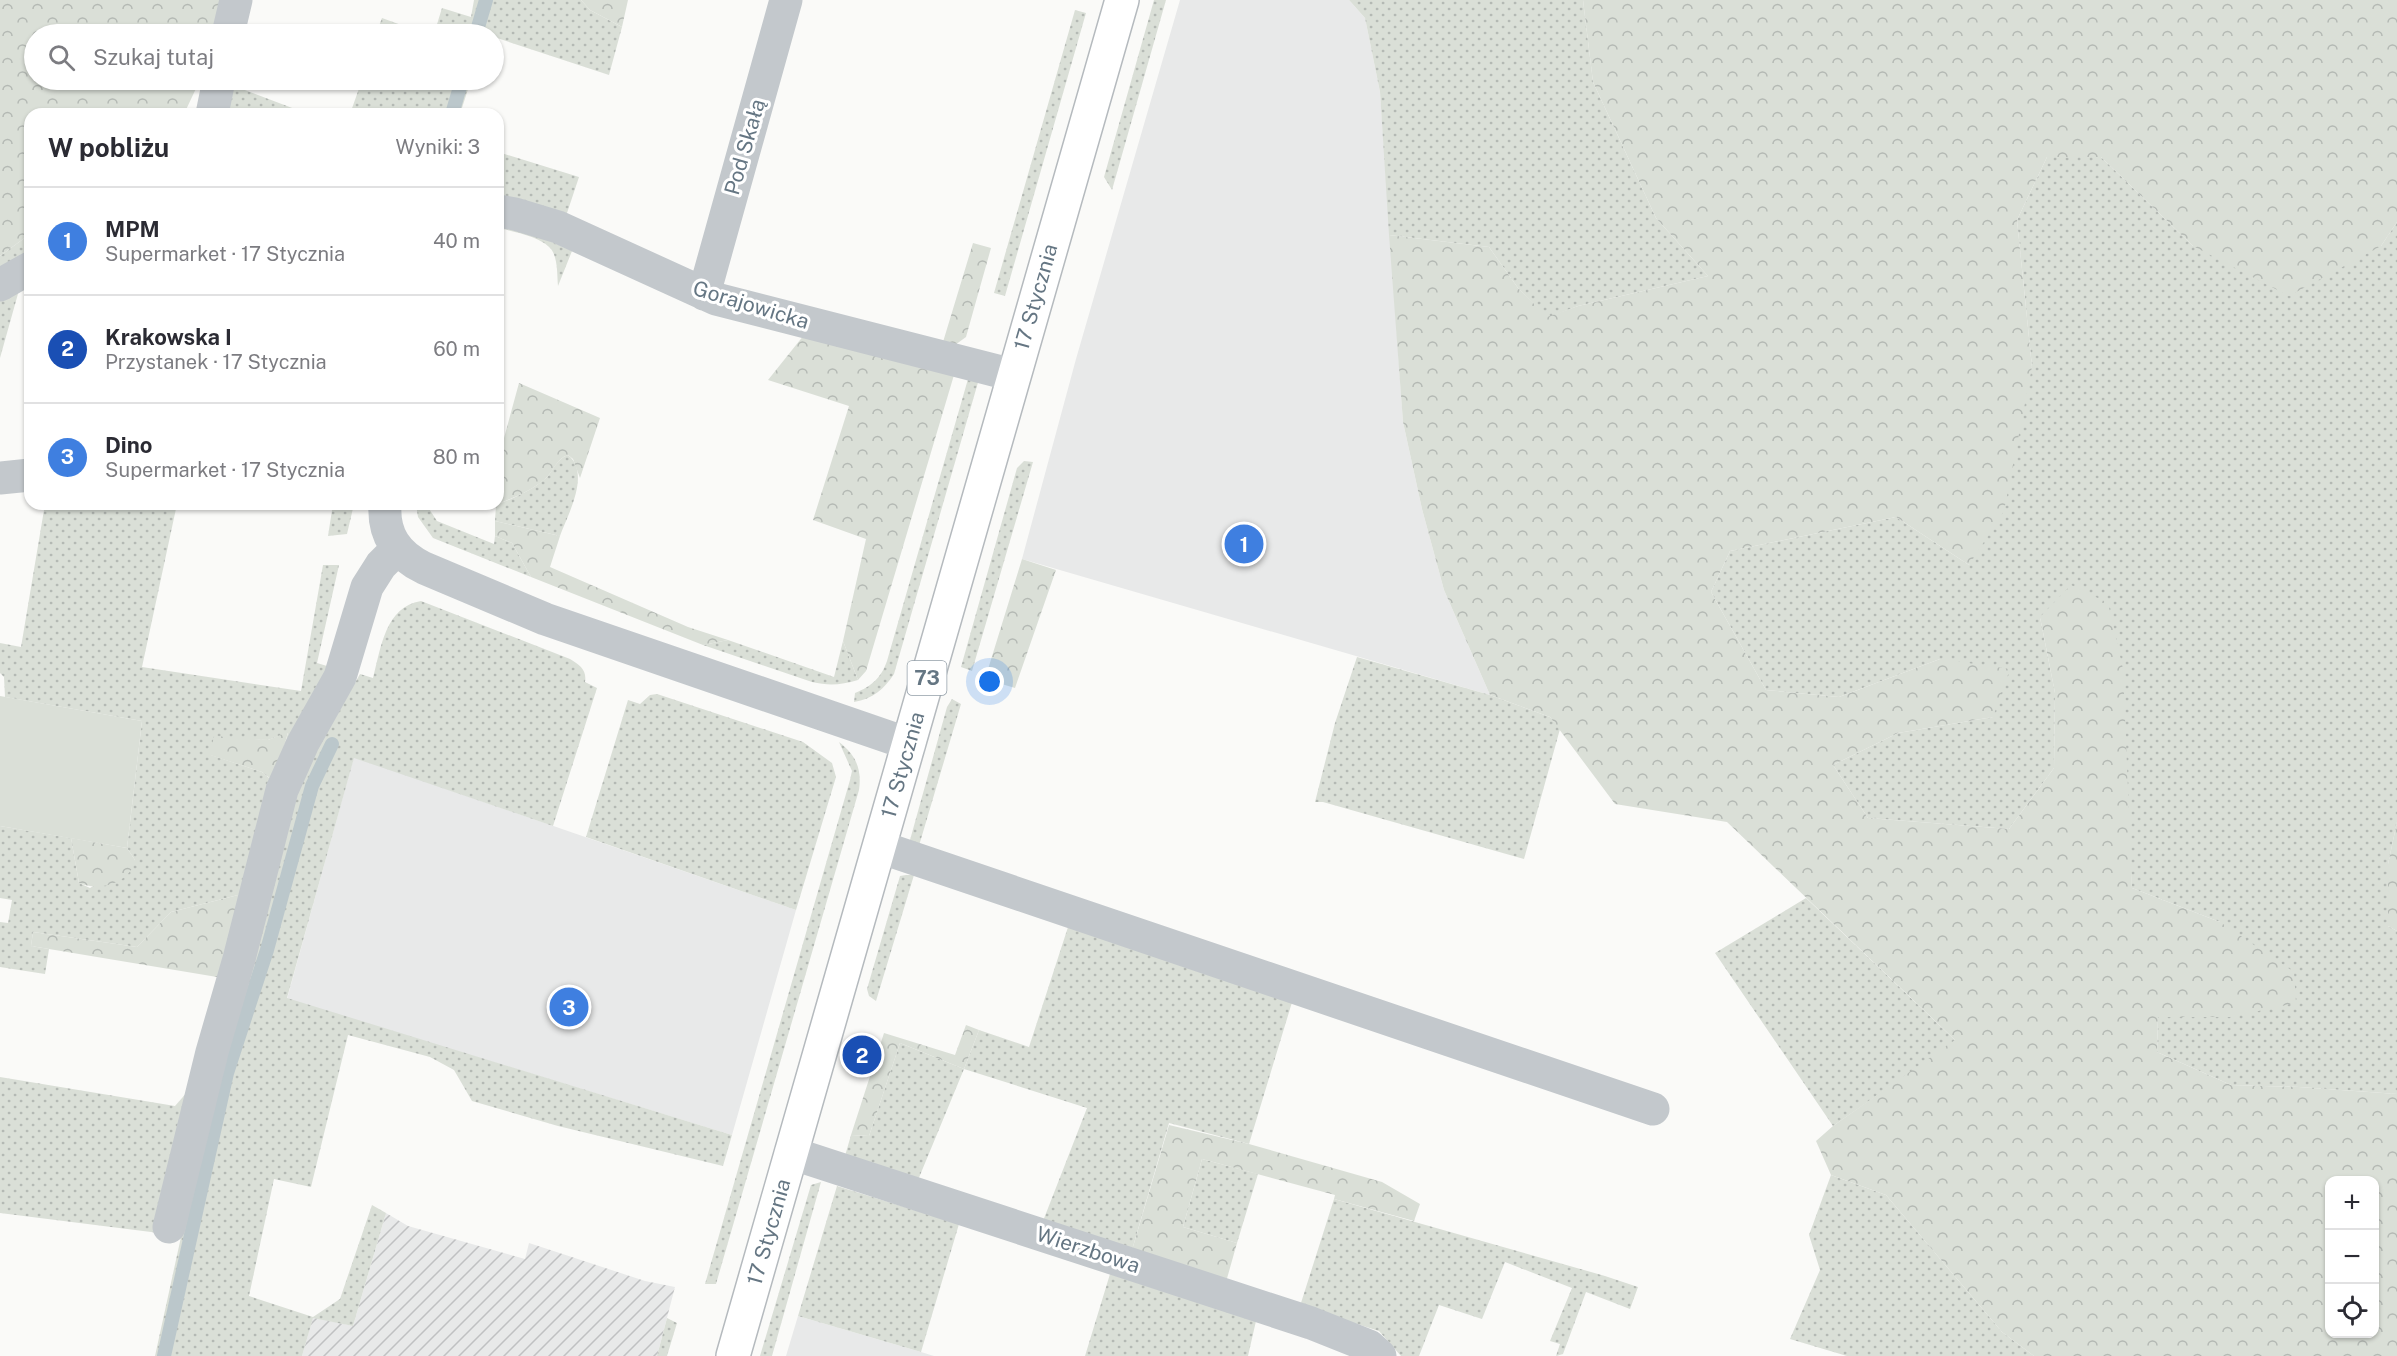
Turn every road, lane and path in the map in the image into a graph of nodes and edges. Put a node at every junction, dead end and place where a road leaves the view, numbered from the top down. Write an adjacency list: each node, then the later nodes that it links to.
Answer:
1 (236, 0): 4 (street)
2 (786, 0): 10 (street, Pod Skałą)
3 (1122, 0): 11 (main road, 17 Stycznia / 73)
4 (230, 24)
5 (217, 90): 6 (street)
6 (213, 108)
7 (504, 213): 10 (street, Gorajowicka)
8 (24, 271): 9 (street)
9 (0, 285)
10 (704, 294): 11 (street, Gorajowicka)
11 (1013, 375): 16 (main road, 17 Stycznia / 73)
12 (24, 476): 13 (street)
13 (0, 478)
14 (386, 510): 15 (street)
15 (397, 549): 16 (street); 20 (street)
16 (909, 744): 17 (main road, 17 Stycznia / 73)
17 (880, 848): 18 (street); 19 (main road, 17 Stycznia / 73)
18 (1653, 1109)
19 (791, 1153): 21 (main road, 17 Stycznia / 73); 22 (street, Wierzbowa)
20 (169, 1227)
21 (733, 1356)
22 (1380, 1356)

